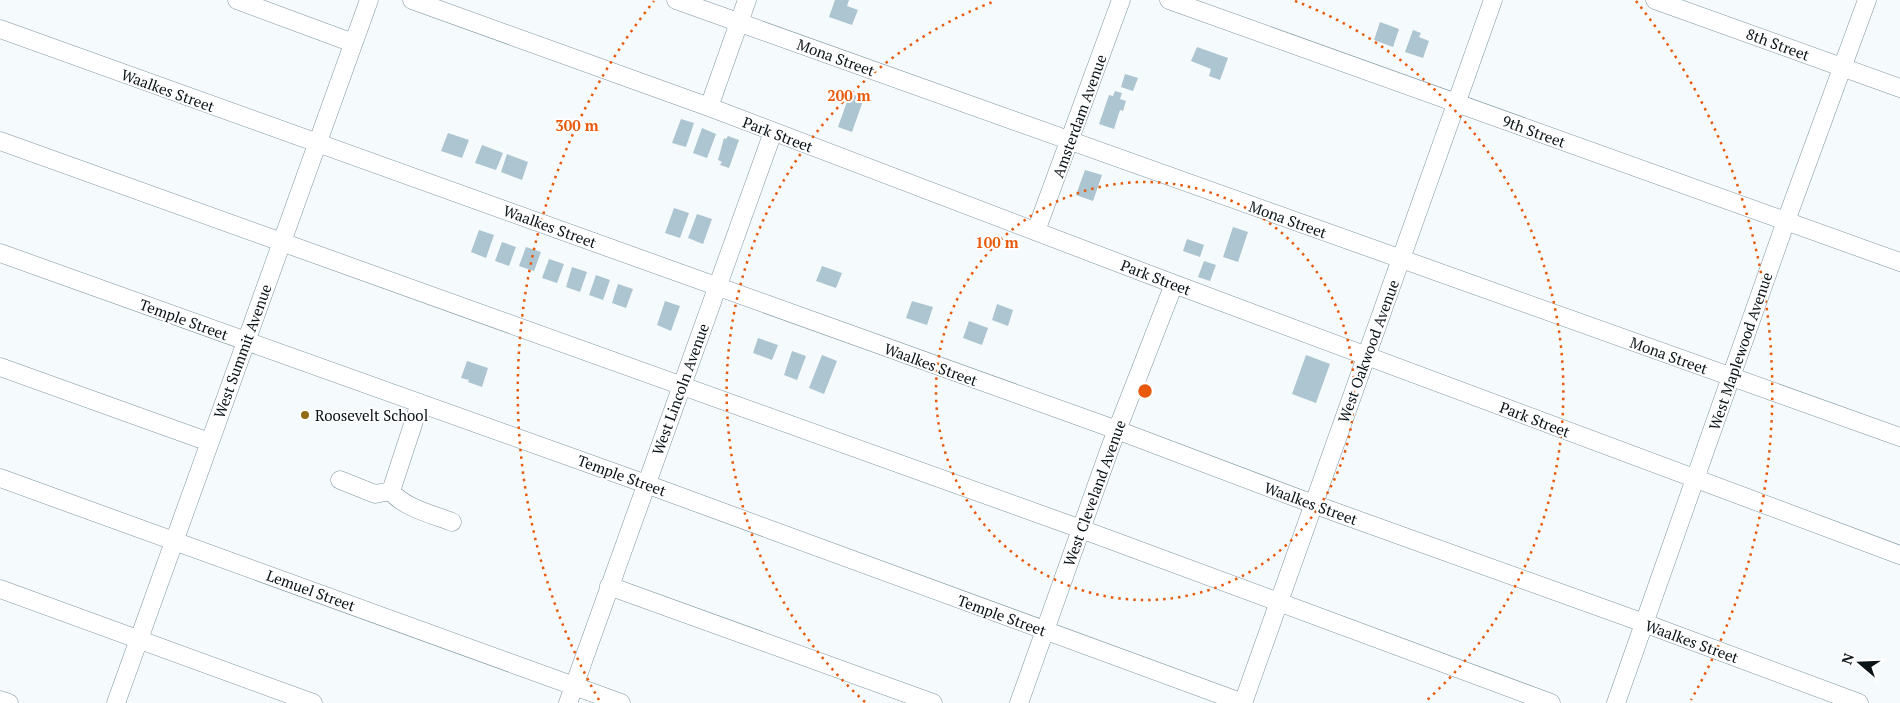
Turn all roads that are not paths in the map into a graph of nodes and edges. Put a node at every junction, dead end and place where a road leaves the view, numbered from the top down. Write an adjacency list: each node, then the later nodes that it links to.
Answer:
1 (237, 0): 13 (street)
2 (368, 0): 13 (street, West Summit Avenue)
3 (412, 0): 17 (street, Park Street)
4 (676, 0): 11 (street, Mona Street)
5 (747, 0): 11 (street)
6 (1121, 0): 20 (street, Amsterdam Avenue)
7 (1169, 0): 16 (street, 9th Street)
8 (1493, 0): 16 (street, West Oakwood Avenue)
9 (1655, 0): 14 (street, 8th Street)
10 (1867, 0): 14 (street, West Maplewood Avenue)
11 (739, 23): 17 (street); 20 (street, Mona Street)
12 (0, 29): 21 (street, Waalkes Street)
13 (353, 43): 21 (street, West Summit Avenue)
14 (1842, 67): 15 (street, 8th Street); 22 (street, West Maplewood Avenue)
15 (1900, 88)
16 (1455, 103): 22 (street, 9th Street); 26 (street, West Oakwood Avenue)
17 (709, 107): 18 (street, Park Street)
18 (772, 132): 23 (street, Park Street); 29 (street, West Lincoln Avenue)
19 (0, 141): 24 (street)
20 (1070, 141): 23 (street, Amsterdam Avenue); 26 (street, Mona Street)
21 (318, 143): 24 (street, West Summit Avenue); 29 (street, Waalkes Street)
22 (1786, 221): 27 (street, 9th Street); 33 (street, West Maplewood Avenue)
23 (1036, 231): 28 (street, Park Street)
24 (282, 243): 30 (street, West Summit Avenue); 34 (street)
25 (0, 253): 30 (street, Temple Street)
26 (1401, 260): 31 (street, West Oakwood Avenue); 33 (street, Mona Street)
27 (1900, 262)
28 (1174, 284): 31 (street, Park Street); 36 (street, West Cleveland Avenue)
29 (717, 286): 34 (street, West Lincoln Avenue); 36 (street, Waalkes Street)
30 (246, 341): 35 (street, Temple Street); 38 (street, West Summit Avenue)
31 (1367, 355): 40 (street, Park Street); 44 (street, West Oakwood Avenue)
32 (0, 367): 38 (street)
33 (1732, 377): 37 (street, Mona Street); 40 (street, West Maplewood Avenue)
34 (682, 386): 42 (street, West Lincoln Avenue); 46 (street)
35 (420, 403): 42 (street, Temple Street); 43 (street)
36 (1117, 430): 44 (street, Waalkes Street); 46 (street, West Cleveland Avenue)
37 (1900, 437)
38 (209, 442): 47 (street, West Summit Avenue)
39 (0, 478): 47 (street, Lemuel Street)
40 (1694, 479): 48 (street, Park Street); 52 (street, West Maplewood Avenue)
41 (340, 480): 43 (street)
42 (646, 484): 49 (street, West Lincoln Avenue); 53 (street, Temple Street)
43 (391, 490): 45 (street)
44 (1313, 504): 51 (street, West Oakwood Avenue); 52 (street, Waalkes Street)
45 (452, 522)
46 (1081, 529): 51 (street); 53 (street, West Cleveland Avenue)
47 (175, 540): 54 (street, West Summit Avenue); 55 (street, Lemuel Street)
48 (1900, 554)
49 (609, 586): 55 (street, West Lincoln Avenue); 62 (street)
50 (0, 589): 54 (street)
51 (1278, 602): 64 (street, West Oakwood Avenue); 65 (street)
52 (1644, 623): 66 (street, West Maplewood Avenue); 67 (street, Waalkes Street)
53 (1044, 631): 63 (street, West Cleveland Avenue); 64 (street, Temple Street)
54 (139, 640): 58 (street, West Summit Avenue); 59 (street)
55 (574, 686): 60 (street, West Lincoln Avenue); 61 (street, Lemuel Street)
56 (0, 700): 57 (street)
57 (9, 703)
58 (116, 703)
59 (313, 703)
60 (568, 703)
61 (621, 703)
62 (933, 703)
63 (1019, 703)
64 (1243, 703)
65 (1551, 703)
66 (1616, 703)
67 (1859, 703)

